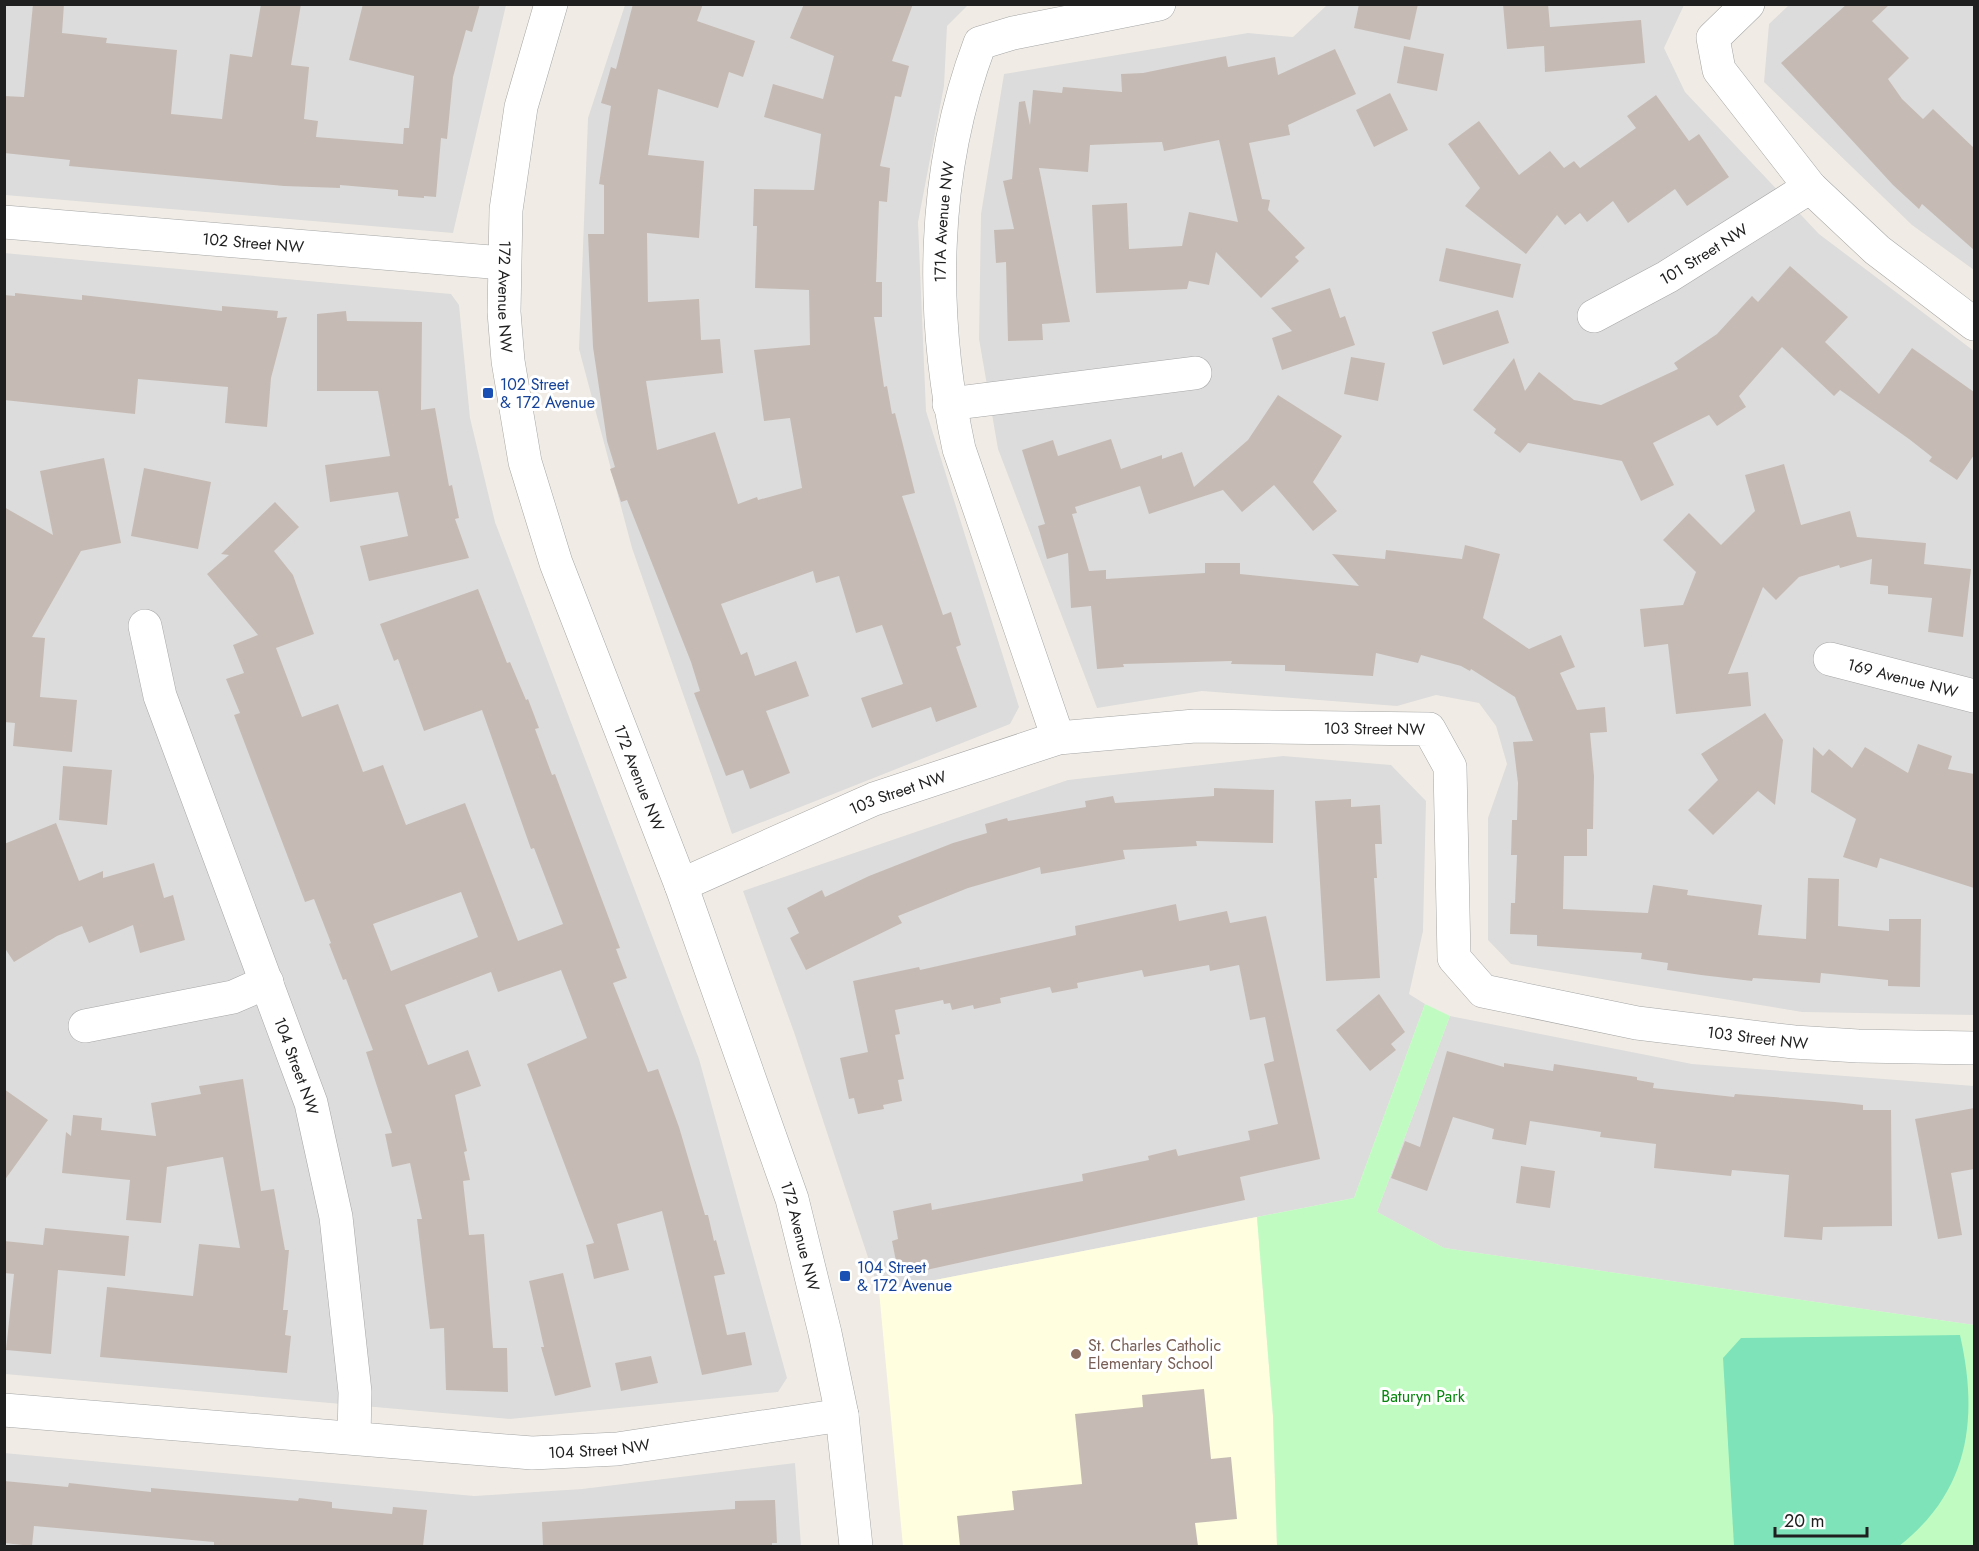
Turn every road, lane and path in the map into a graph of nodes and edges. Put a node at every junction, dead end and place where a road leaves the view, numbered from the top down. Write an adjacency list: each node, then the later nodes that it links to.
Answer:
1 (551, 4): 6 (street, 172 Avenue NW)
2 (1159, 4): 10 (street, 171A Avenue NW)
3 (1748, 4): 4 (street)
4 (1810, 187): 7 (street, 101 Street NW); 8 (street)
5 (4, 222): 6 (street, 102 Street NW)
6 (503, 263): 15 (street, 172 Avenue NW)
7 (1594, 316)
8 (1974, 324)
9 (1195, 373): 10 (street)
10 (950, 404): 14 (street, 171A Avenue NW)
11 (145, 626): 16 (street, 104 Street NW)
12 (1830, 659): 13 (street, 169 Avenue NW)
13 (1974, 696)
14 (1058, 738): 15 (street, 103 Street NW); 18 (street, 103 Street NW)
15 (681, 885): 20 (street, 172 Avenue NW)
16 (267, 982): 17 (street); 21 (street, 104 Street NW)
17 (85, 1026)
18 (1974, 1047)
19 (4, 1410): 21 (street, 104 Street NW)
20 (842, 1415): 21 (street, 104 Street NW); 22 (street, 172 Avenue NW)
21 (354, 1438)
22 (856, 1546)

